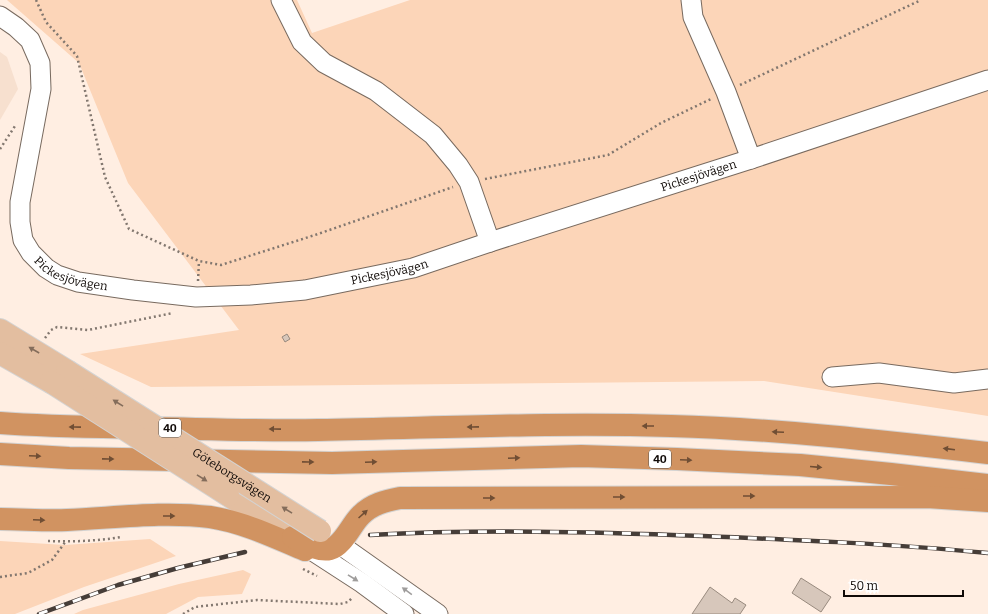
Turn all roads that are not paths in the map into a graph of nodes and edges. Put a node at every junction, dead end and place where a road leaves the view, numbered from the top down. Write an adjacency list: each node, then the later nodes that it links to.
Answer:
1 (281, 0): 6 (street)
2 (691, 0): 5 (street)
3 (0, 16): 6 (street, Pickesjövägen)
4 (988, 80): 5 (street, Pickesjövägen)
5 (751, 159): 6 (street, Pickesjövägen)
6 (490, 242)
7 (0, 330): 9 (main road, Göteborgsvägen, one-way to 7)
8 (0, 353): 9 (main road, Göteborgsvägen)
9 (59, 377): 18 (main road, Göteborgsvägen, one-way to 18, bridge); 19 (main road, Göteborgsvägen, one-way to 9, bridge)
10 (832, 377): 11 (street)
11 (988, 378)
12 (0, 423): 13 (highway, 40, one-way to 12)
13 (988, 453)
14 (0, 454): 15 (highway, 40, one-way to 15)
15 (988, 486)
16 (988, 502): 19 (highway, one-way to 16)
17 (0, 519): 20 (highway, one-way to 20)
18 (293, 537): 19 (highway); 20 (street, Göteborgsvägen)
19 (339, 544): 22 (street, Göteborgsvägen, one-way to 19)
20 (319, 567): 21 (street, Göteborgsvägen, one-way to 21)
21 (404, 614)
22 (438, 614)

